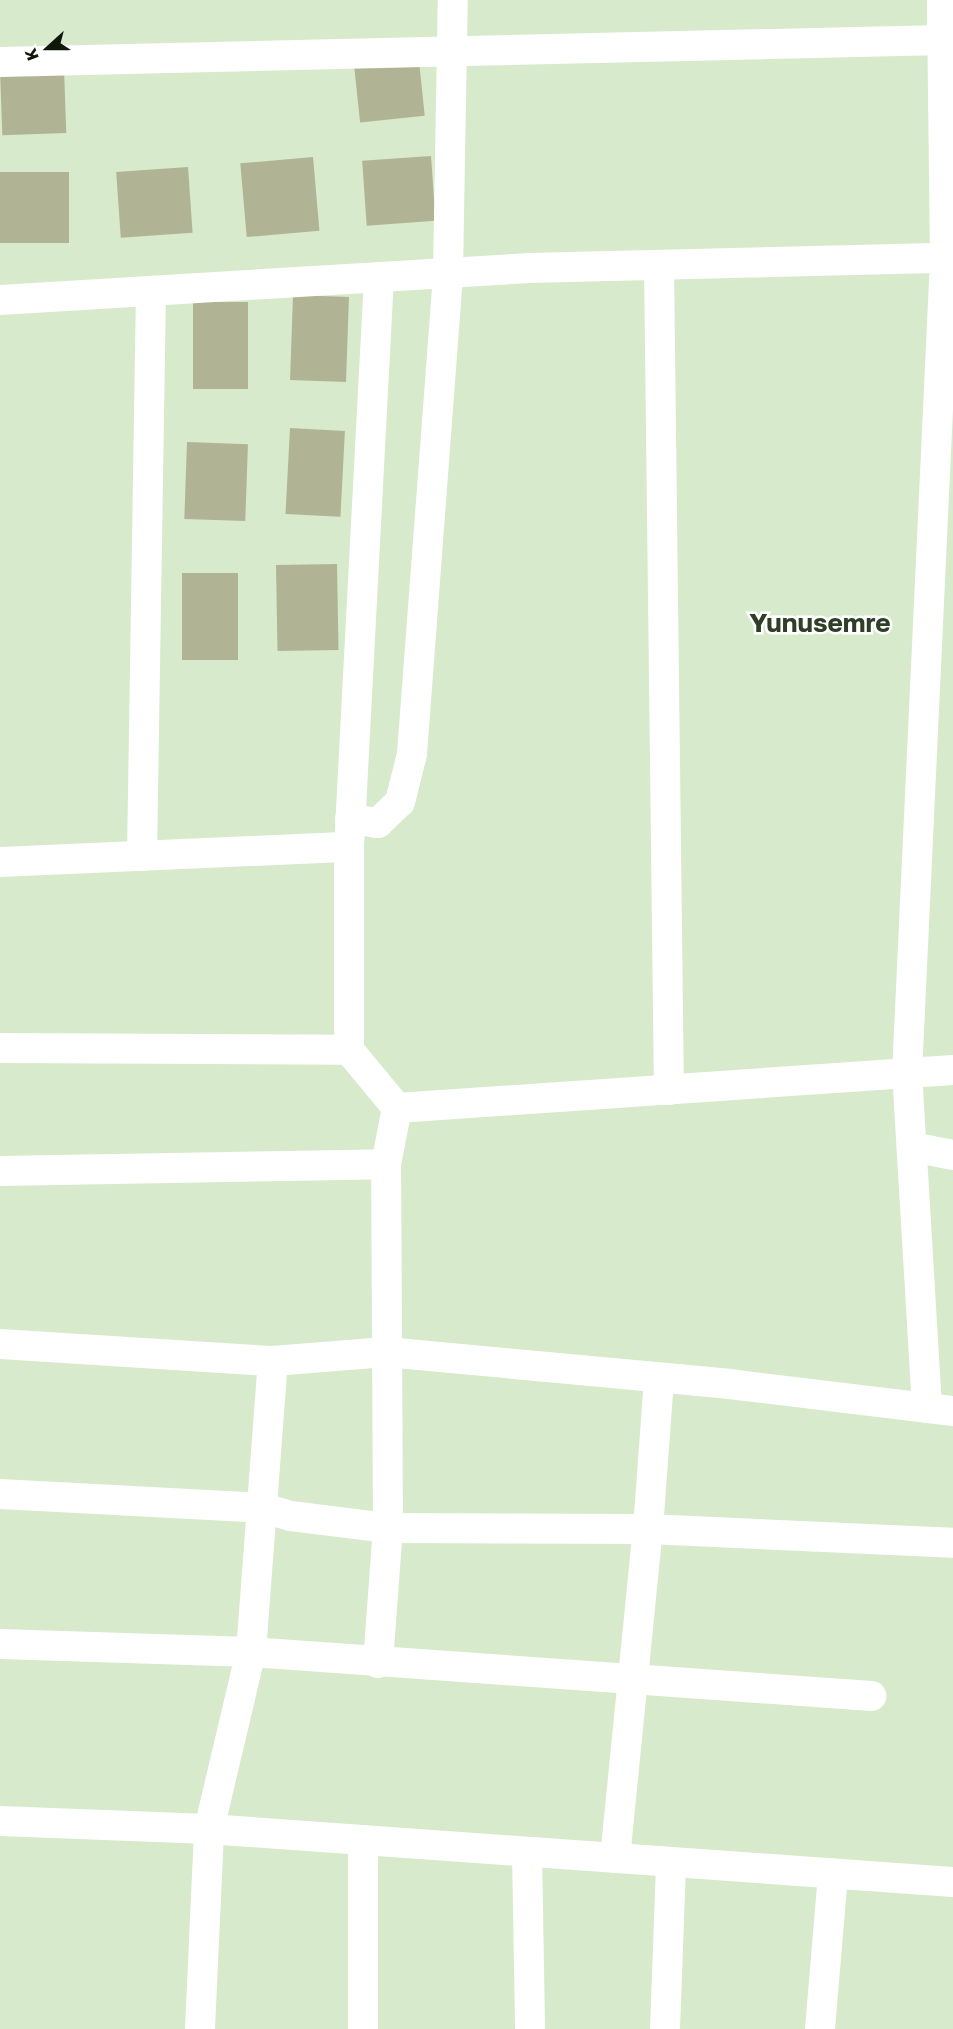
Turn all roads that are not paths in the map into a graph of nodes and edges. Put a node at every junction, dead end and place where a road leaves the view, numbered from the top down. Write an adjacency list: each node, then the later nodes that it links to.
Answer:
1 (453, 0): 4 (street)
2 (942, 0): 3 (street)
3 (943, 40): 4 (street); 6 (street)
4 (451, 51): 5 (street); 8 (street)
5 (0, 62)
6 (945, 258): 7 (street); 12 (street)
7 (659, 265): 8 (street); 20 (street)
8 (448, 273): 9 (street); 13 (street)
9 (379, 277): 10 (street); 13 (street)
10 (151, 291): 11 (street); 14 (street)
11 (0, 300)
12 (940, 619): 19 (street)
13 (350, 833): 14 (street); 17 (street)
14 (142, 856): 15 (street)
15 (0, 862)
16 (0, 1048): 17 (street)
17 (349, 1050): 21 (street)
18 (953, 1070): 19 (street)
19 (907, 1074): 20 (street); 22 (street)
20 (669, 1090): 21 (street)
21 (398, 1108): 24 (street)
22 (912, 1147): 23 (street); 30 (street)
23 (953, 1155)
24 (386, 1164): 25 (street); 27 (street)
25 (0, 1171)
26 (0, 1344): 28 (street)
27 (386, 1352): 28 (street); 29 (street); 33 (street)
28 (273, 1360): 32 (street)
29 (659, 1380): 30 (street); 34 (street)
30 (940, 1409)
31 (0, 1494): 32 (street)
32 (264, 1508): 33 (street); 37 (street)
33 (388, 1528): 34 (street); 38 (street)
34 (648, 1529): 35 (street); 39 (street)
35 (953, 1543)
36 (0, 1644): 37 (street)
37 (251, 1652): 38 (street); 42 (street)
38 (378, 1663): 39 (street)
39 (634, 1677): 40 (street); 45 (street)
40 (871, 1696)
41 (0, 1821): 42 (street)
42 (209, 1829): 43 (street); 49 (street)
43 (363, 1840): 44 (street); 50 (street)
44 (528, 1852): 45 (street); 51 (street)
45 (615, 1858): 46 (street)
46 (671, 1862): 47 (street); 52 (street)
47 (833, 1874): 48 (street); 53 (street)
48 (953, 1882)
49 (200, 2029)
50 (363, 2029)
51 (530, 2029)
52 (665, 2029)
53 (820, 2029)

